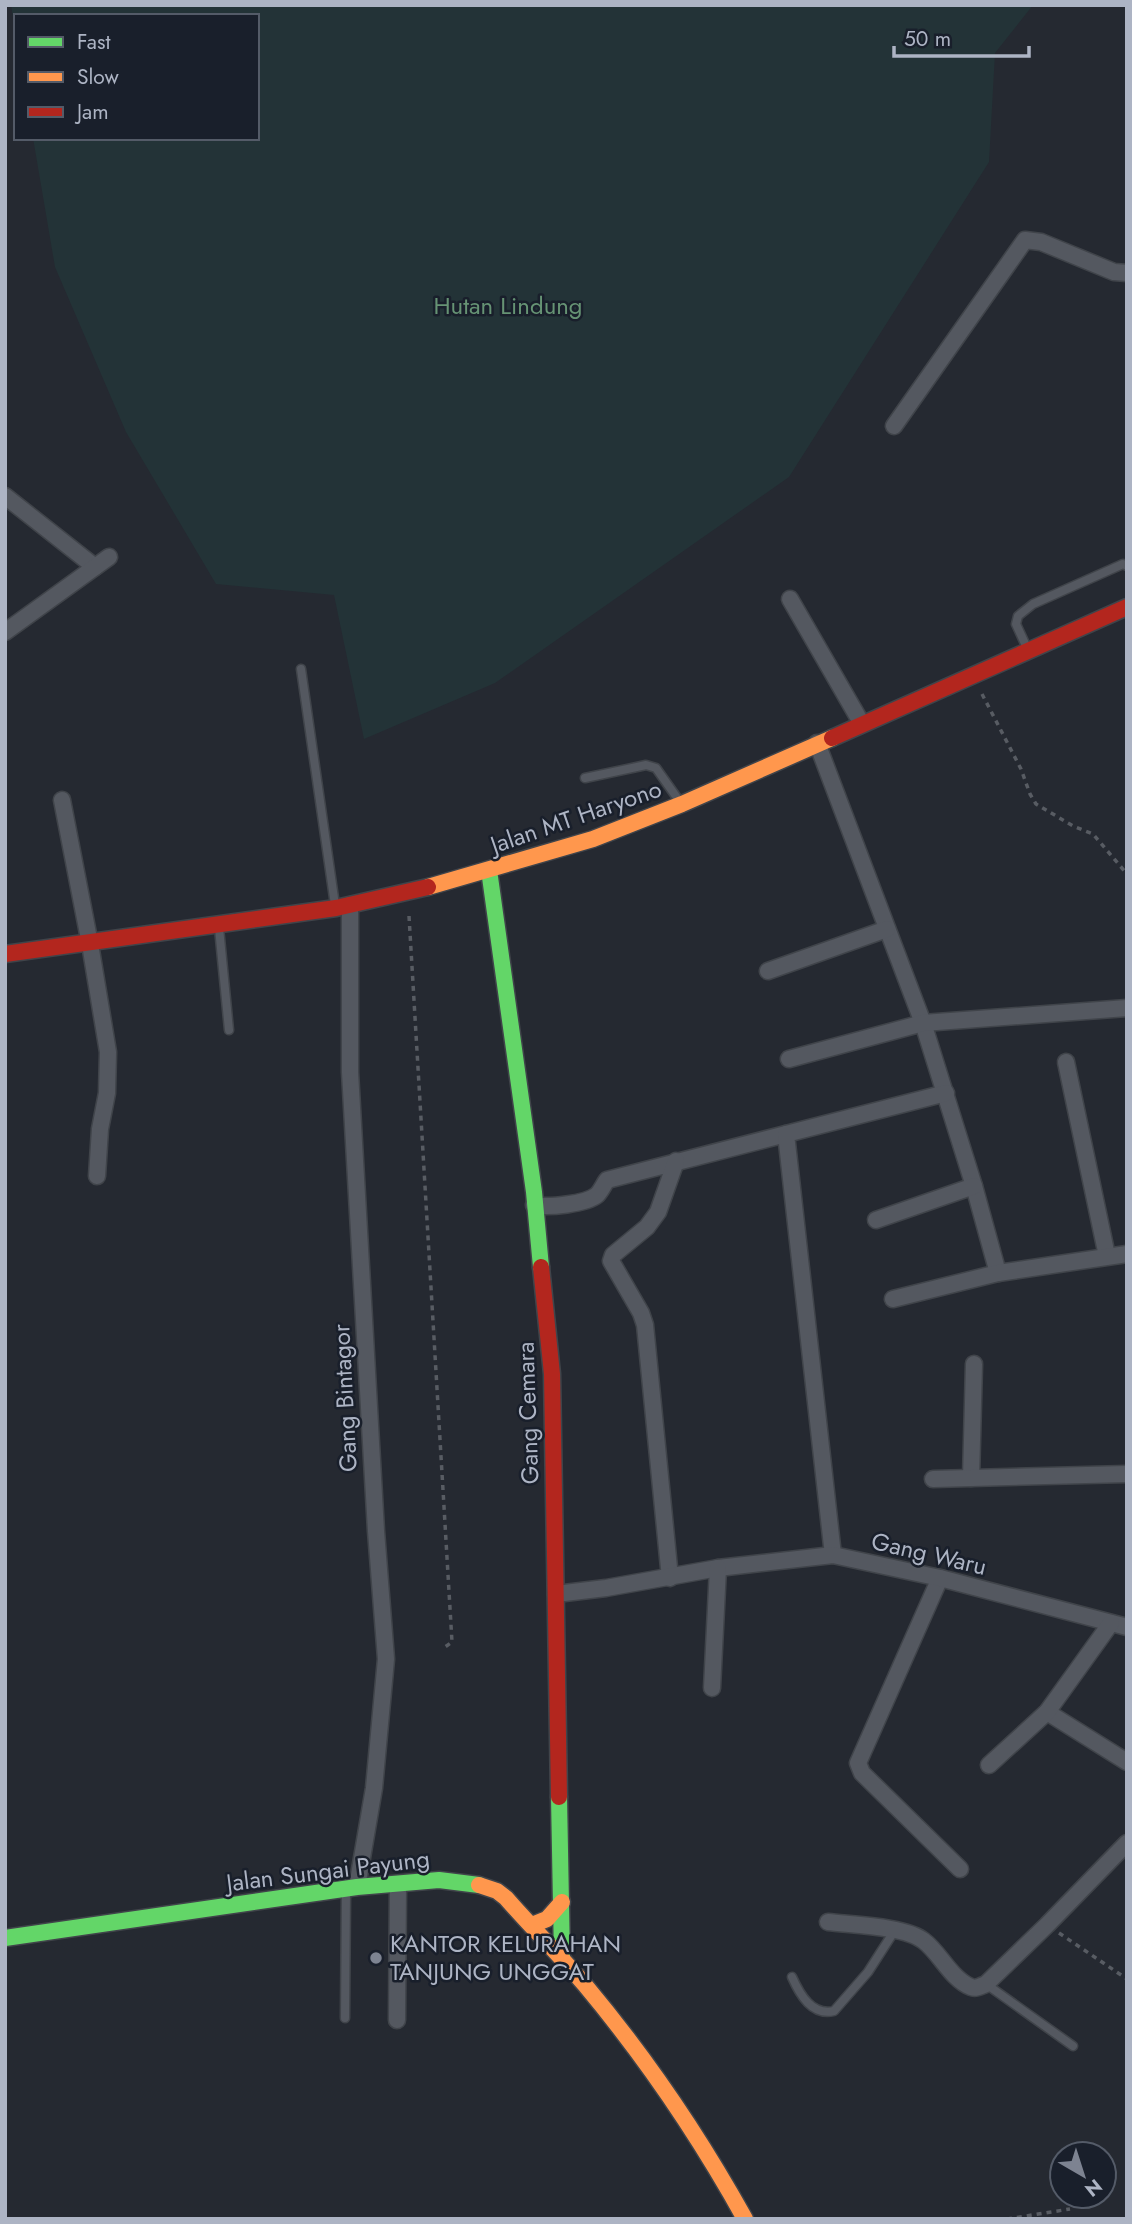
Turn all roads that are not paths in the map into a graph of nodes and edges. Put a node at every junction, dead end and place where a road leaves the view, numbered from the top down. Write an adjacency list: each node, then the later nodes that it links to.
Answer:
1 (1127, 273): 2 (street)
2 (894, 426)
3 (5, 496): 6 (street)
4 (109, 557): 6 (street)
5 (1127, 566): 10 (lane)
6 (95, 567): 9 (street)
7 (790, 599): 12 (street)
8 (1127, 607): 10 (main road, Jalan MT Haryono)
9 (5, 632)
10 (1029, 651): 12 (main road, Jalan MT Haryono)
11 (301, 669): 18 (lane)
12 (862, 724): 13 (main road, Jalan MT Haryono)
13 (817, 743): 16 (main road, Jalan MT Haryono); 20 (street)
14 (585, 778): 16 (lane)
15 (62, 800): 21 (street)
16 (682, 804): 17 (main road, Jalan MT Haryono)
17 (489, 870): 18 (main road, Jalan MT Haryono); 34 (main road, Gang Cemara)
18 (343, 906): 19 (main road, Jalan MT Haryono); 57 (street, Gang Bintagor)
19 (218, 925): 21 (main road, Jalan MT Haryono); 26 (lane)
20 (887, 929): 23 (street); 25 (street)
21 (90, 944): 22 (main road, Jalan MT Haryono); 32 (street)
22 (5, 954)
23 (768, 971)
24 (1127, 1008): 25 (street)
25 (923, 1023): 27 (street); 29 (street)
26 (229, 1030)
27 (789, 1059)
28 (1066, 1062): 37 (street)
29 (946, 1093): 30 (street); 33 (street)
30 (786, 1134): 31 (street); 44 (street)
31 (676, 1161): 34 (street); 46 (street)
32 (97, 1176)
33 (974, 1186): 35 (street); 38 (street)
34 (534, 1205): 48 (main road, Gang Cemara)
35 (876, 1220)
36 (1127, 1254): 37 (street)
37 (1107, 1256): 38 (street)
38 (998, 1273): 39 (street)
39 (893, 1299)
40 (974, 1364): 42 (street)
41 (1127, 1474): 42 (street)
42 (971, 1478): 43 (street)
43 (933, 1479)
44 (833, 1555): 45 (street, Gang Waru); 47 (street, Gang Waru)
45 (718, 1568): 46 (street, Gang Waru); 50 (street)
46 (670, 1578): 48 (street)
47 (940, 1578): 49 (street, Gang Waru); 55 (street)
48 (556, 1594): 58 (main road, Gang Cemara)
49 (1119, 1625): 51 (street)
50 (712, 1688)
51 (1047, 1712): 52 (street); 53 (street)
52 (1127, 1762)
53 (989, 1765)
54 (1127, 1843): 65 (street)
55 (960, 1869)
56 (398, 1884): 57 (main road, Jalan Sungai Payung); 60 (main road, Jalan Sungai Payung); 67 (street)
57 (351, 1887): 62 (main road, Jalan Sungai Payung); 66 (lane)
58 (562, 1902): 60 (main road); 63 (main road, Gang Cemara)
59 (828, 1922): 61 (street)
60 (532, 1925): 63 (main road, Jalan Sungai Payung)
61 (895, 1930): 64 (lane); 65 (street)
62 (5, 1938)
63 (562, 1957): 69 (main road, Jalan Sungai Payung)
64 (792, 1977)
65 (986, 1984): 68 (lane)
66 (345, 2018)
67 (397, 2020)
68 (1073, 2046)
69 (744, 2219)

